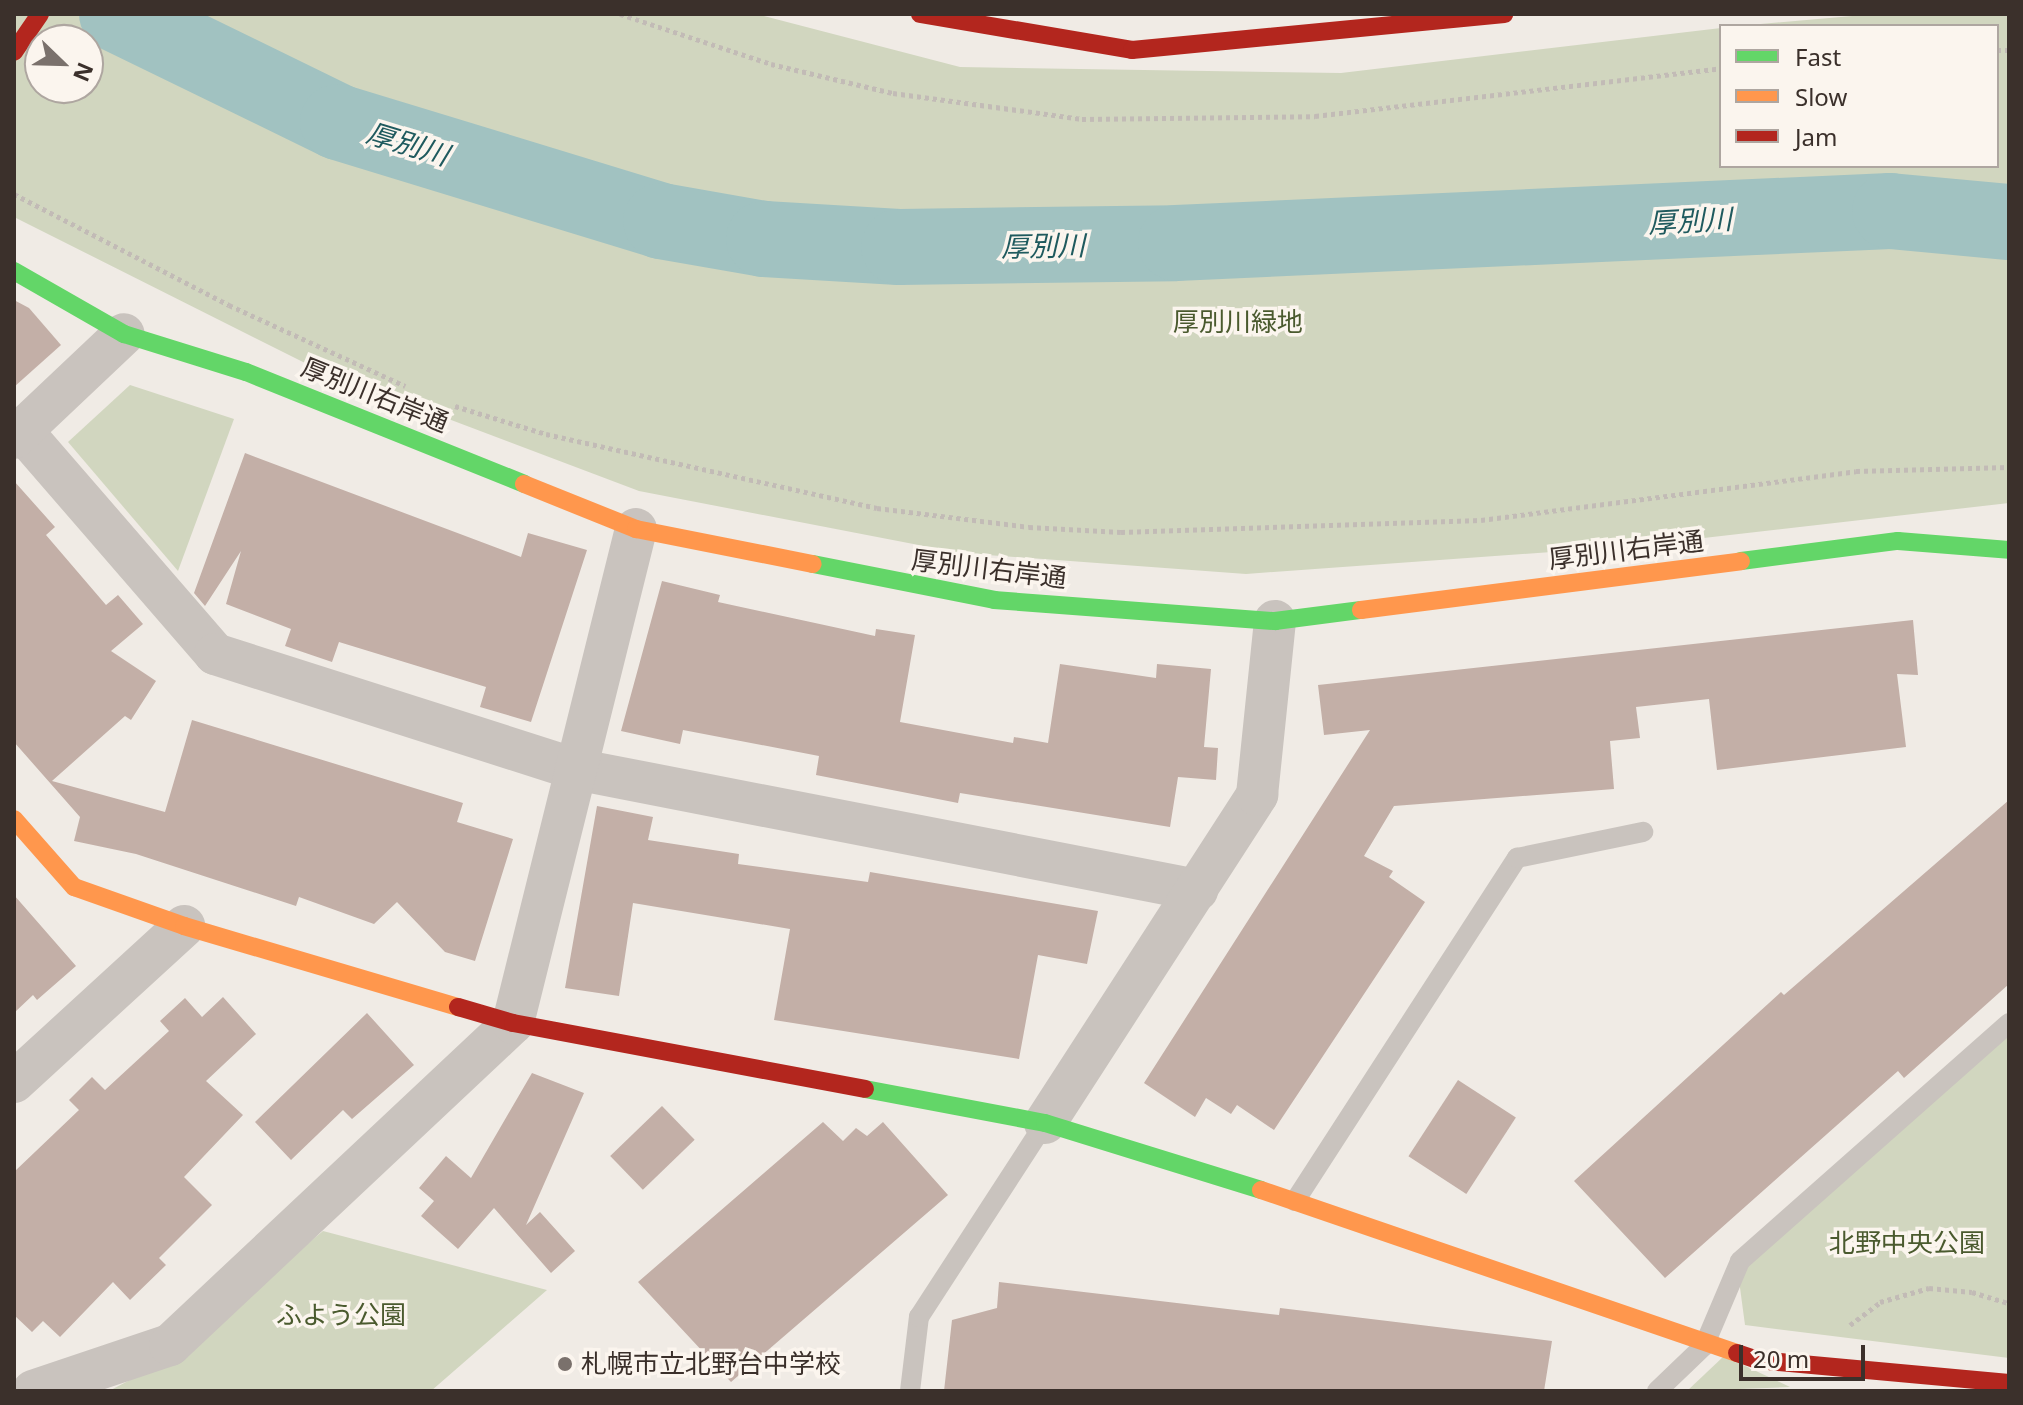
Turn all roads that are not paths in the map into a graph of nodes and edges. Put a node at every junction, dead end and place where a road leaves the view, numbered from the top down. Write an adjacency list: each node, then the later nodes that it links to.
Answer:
1 (40, 14): 5 (street)
2 (920, 14): 4 (street)
3 (1493, 15): 4 (street)
4 (970, 19)
5 (14, 52)
6 (14, 271): 7 (street, 厚別川右岸通)
7 (124, 334): 8 (street); 9 (street, 厚別川右岸通)
8 (18, 435): 12 (street)
9 (636, 529): 11 (street, 厚別川右岸通); 12 (street)
10 (2009, 550): 11 (street, 厚別川右岸通)
11 (1275, 621): 15 (street)
12 (575, 769): 15 (street); 17 (street)
13 (14, 819): 16 (street)
14 (1643, 832): 21 (lane)
15 (1197, 890): 20 (street)
16 (184, 926): 17 (street); 19 (street)
17 (513, 1023): 20 (street); 24 (street)
18 (2009, 1023): 22 (lane)
19 (14, 1082)
20 (1045, 1123): 21 (street); 25 (lane)
21 (1295, 1201): 22 (street)
22 (1704, 1346): 23 (street); 26 (lane)
23 (2009, 1383)
24 (33, 1391)
25 (910, 1391)
26 (1657, 1391)

